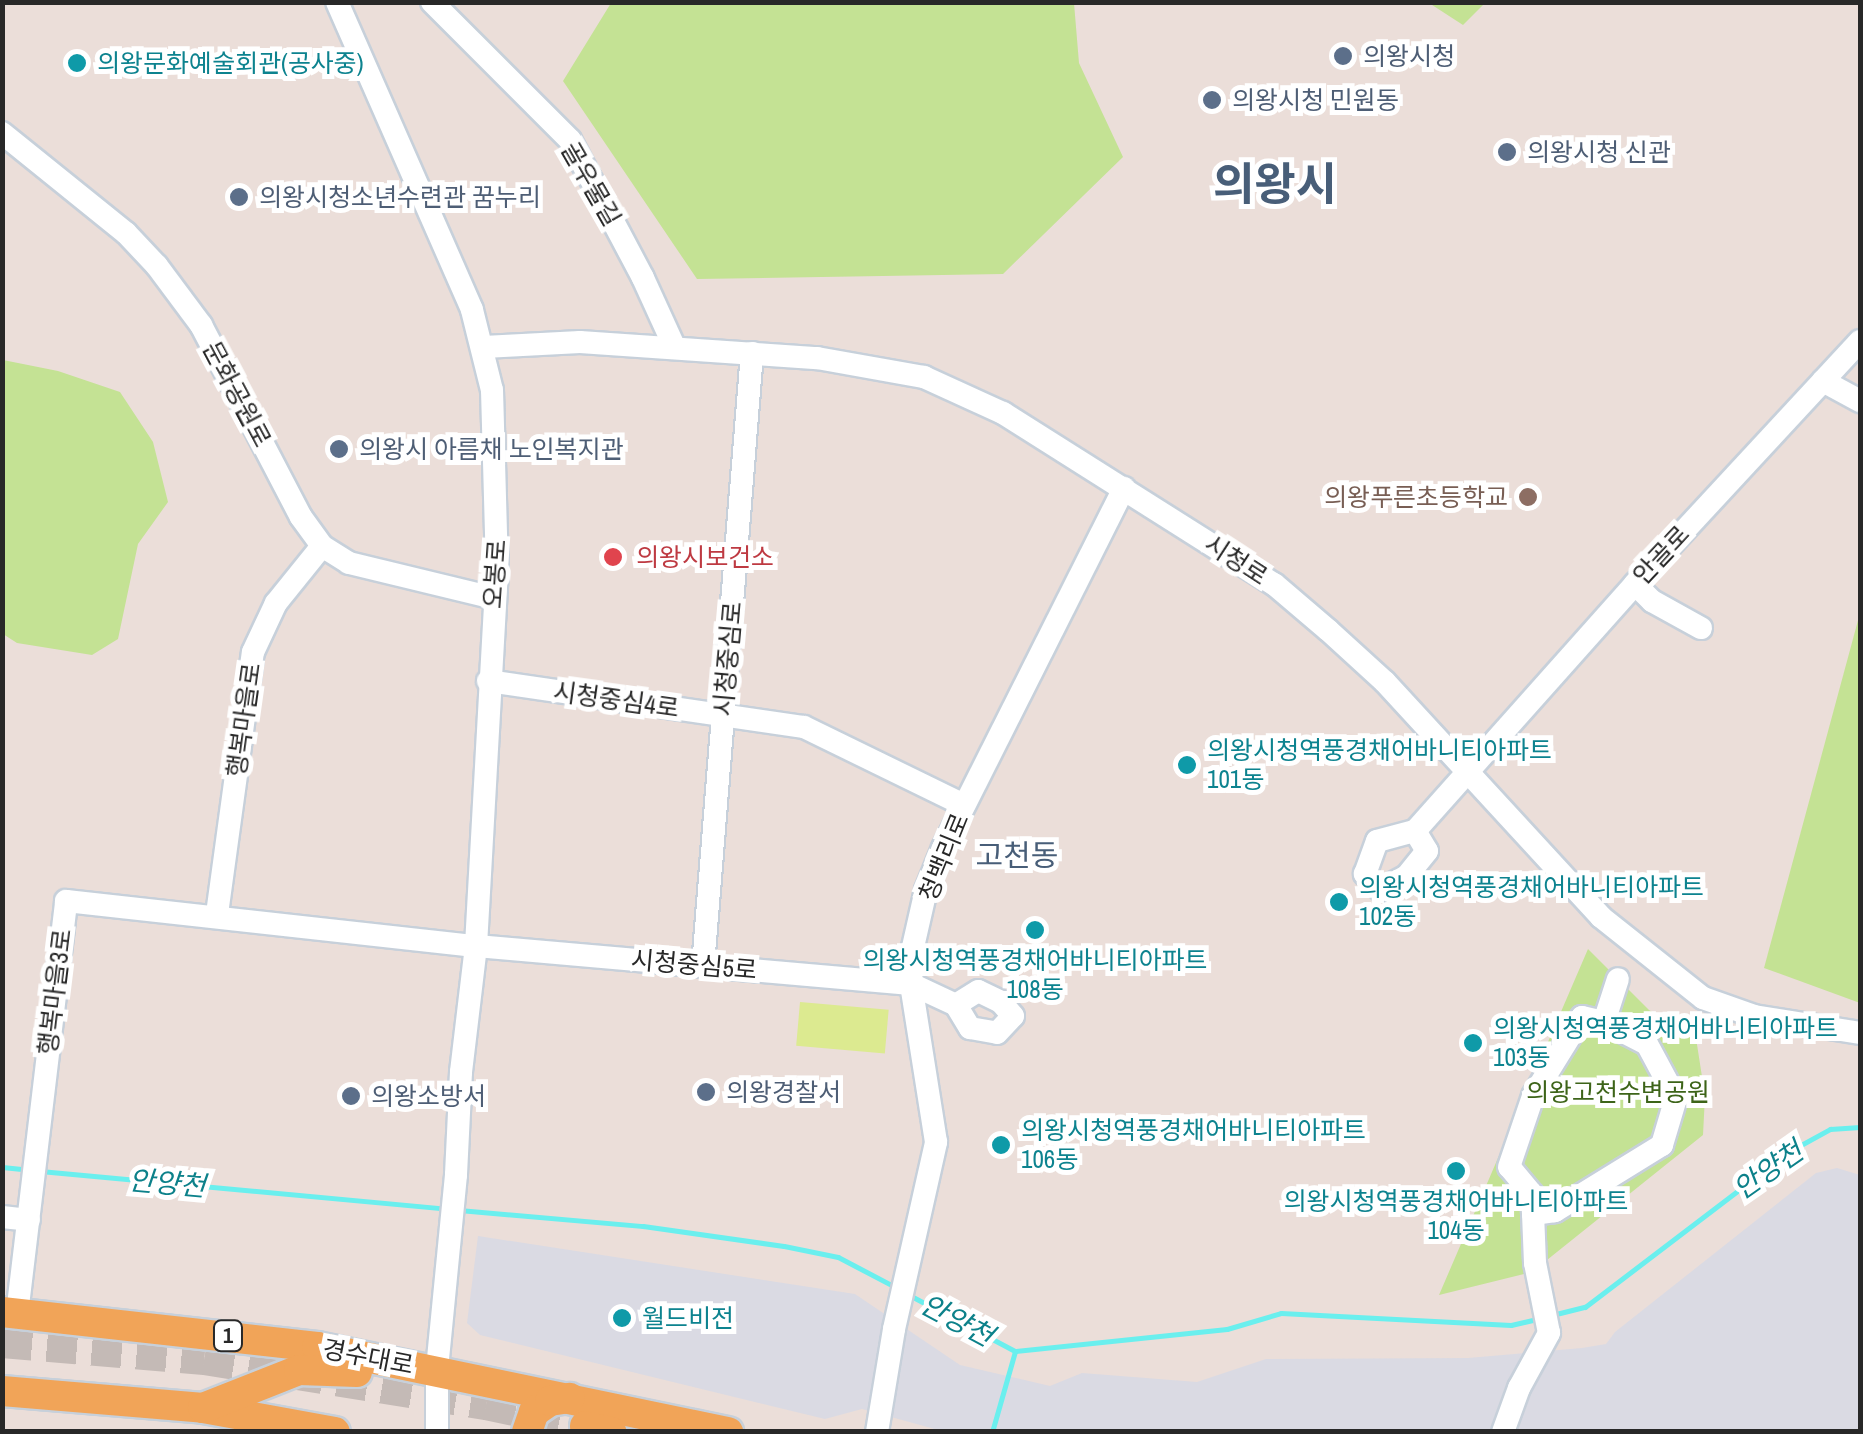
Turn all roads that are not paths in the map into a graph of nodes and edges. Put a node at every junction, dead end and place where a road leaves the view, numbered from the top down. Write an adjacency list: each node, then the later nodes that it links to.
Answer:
1 (336, 2): 6 (street, 오봉로)
2 (432, 2): 5 (street, 골우물길)
3 (2, 133): 11 (street, 문화공원로)
4 (1860, 341): 8 (street, 안골로)
5 (674, 346): 6 (street, 시청로); 7 (street, 시청로)
6 (484, 348): 13 (street, 오봉로)
7 (752, 353): 10 (street, 시청로); 16 (street, 시청중심로)
8 (1824, 381): 9 (street); 12 (street, 안골로)
9 (1860, 401)
10 (1124, 488): 17 (street, 시청로); 18 (street, 청백리로)
11 (322, 546): 13 (street, 문화공원로); 20 (street, 행복마을로)
12 (1634, 584): 14 (street); 17 (street, 안골로)
13 (494, 598): 15 (street, 오봉로)
14 (1701, 628)
15 (488, 681): 16 (street, 시청중심4로); 21 (street, 오봉로)
16 (723, 716): 18 (street, 시청중심4로); 22 (street, 시청중심로)
17 (1466, 773): 19 (street, 안골로); 27 (street, 시청로)
18 (964, 806): 24 (street, 청백리로)
19 (1416, 831)
20 (217, 914): 21 (street, 행복마을3로); 30 (street, 행복마을3로)
21 (476, 946): 22 (street, 시청중심5로); 33 (street, 오봉로)
22 (703, 966): 24 (street, 시청중심5로)
23 (1618, 979): 26 (street)
24 (911, 984): 25 (street); 41 (street, 청백리로)
25 (956, 1005)
26 (1604, 1022): 28 (street); 28 (street)
27 (1860, 1033)
28 (1533, 1214): 42 (street)
29 (2, 1217): 30 (street)
30 (29, 1220): 31 (street, 행복마을3로)
31 (10, 1313): 32 (main road, 경수대로 / 1)
32 (353, 1354): 33 (main road, 경수대로 / 1); 35 (main road)
33 (437, 1370): 36 (main road, 경수대로 / 1); 38 (street)
34 (2, 1391): 35 (main road)
35 (203, 1408): 37 (main road)
36 (590, 1418): 39 (main road); 40 (main road, 경수대로 / 1)
37 (335, 1432)
38 (437, 1432)
39 (526, 1432)
40 (728, 1432)
41 (877, 1432)
42 (1503, 1432)

